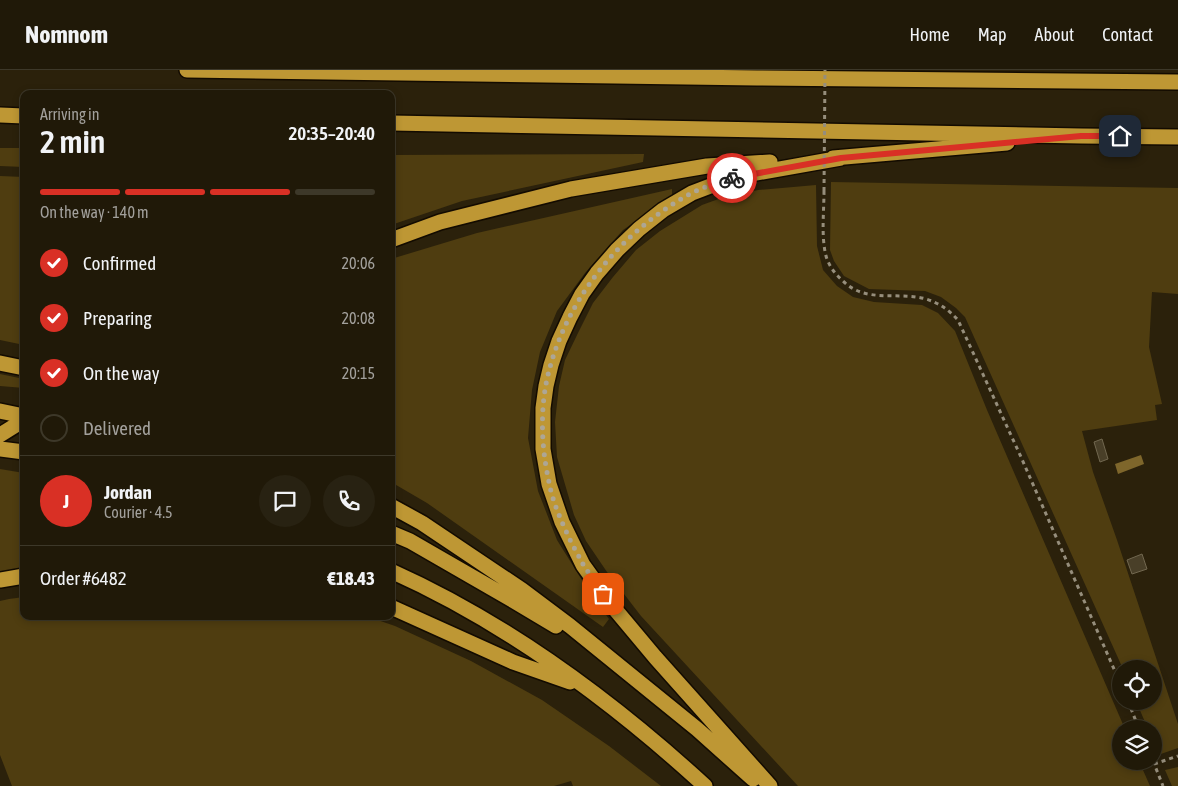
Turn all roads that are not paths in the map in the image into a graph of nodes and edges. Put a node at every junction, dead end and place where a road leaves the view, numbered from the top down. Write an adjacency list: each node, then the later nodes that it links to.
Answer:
1 (187, 70): 3 (highway)
2 (711, 70): 3 (highway)
3 (757, 78): 4 (highway)
4 (1178, 82)
5 (0, 115): 6 (highway)
6 (20, 116)
7 (395, 123): 8 (highway)
8 (1081, 136): 9 (highway); 10 (highway)
9 (1178, 137)
10 (841, 158): 11 (highway); 30 (highway)
11 (395, 239)
12 (0, 363): 13 (highway)
13 (20, 367)
14 (0, 412): 15 (highway)
15 (20, 415)
16 (20, 422): 17 (highway)
17 (0, 435)
18 (0, 449): 19 (highway)
19 (20, 452)
20 (395, 508): 26 (highway)
21 (395, 535): 26 (highway)
22 (395, 573): 27 (highway)
23 (20, 577): 24 (highway)
24 (0, 580)
25 (395, 609): 27 (highway)
26 (612, 661): 29 (highway)
27 (586, 687): 28 (highway)
28 (705, 786)
29 (761, 786)
30 (770, 786)

